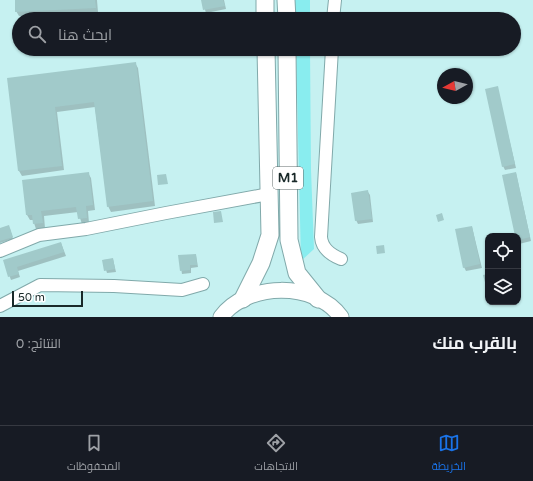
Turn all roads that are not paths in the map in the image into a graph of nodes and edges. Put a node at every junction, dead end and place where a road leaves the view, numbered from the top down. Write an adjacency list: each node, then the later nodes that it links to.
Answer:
1 (265, 0): 4 (highway)
2 (286, 0): 5 (highway)
3 (335, 0): 6 (street)
4 (265, 12)
5 (287, 12)
6 (334, 12)
7 (266, 56): 10 (highway, M1)
8 (287, 56): 15 (highway, M1)
9 (332, 56): 12 (street)
10 (269, 194): 11 (street); 14 (highway, M1)
11 (0, 251)
12 (341, 258)
13 (203, 284): 16 (street)
14 (243, 299): 15 (main road); 17 (main road)
15 (318, 299): 18 (main road)
16 (0, 306)
17 (221, 317)
18 (341, 317)

